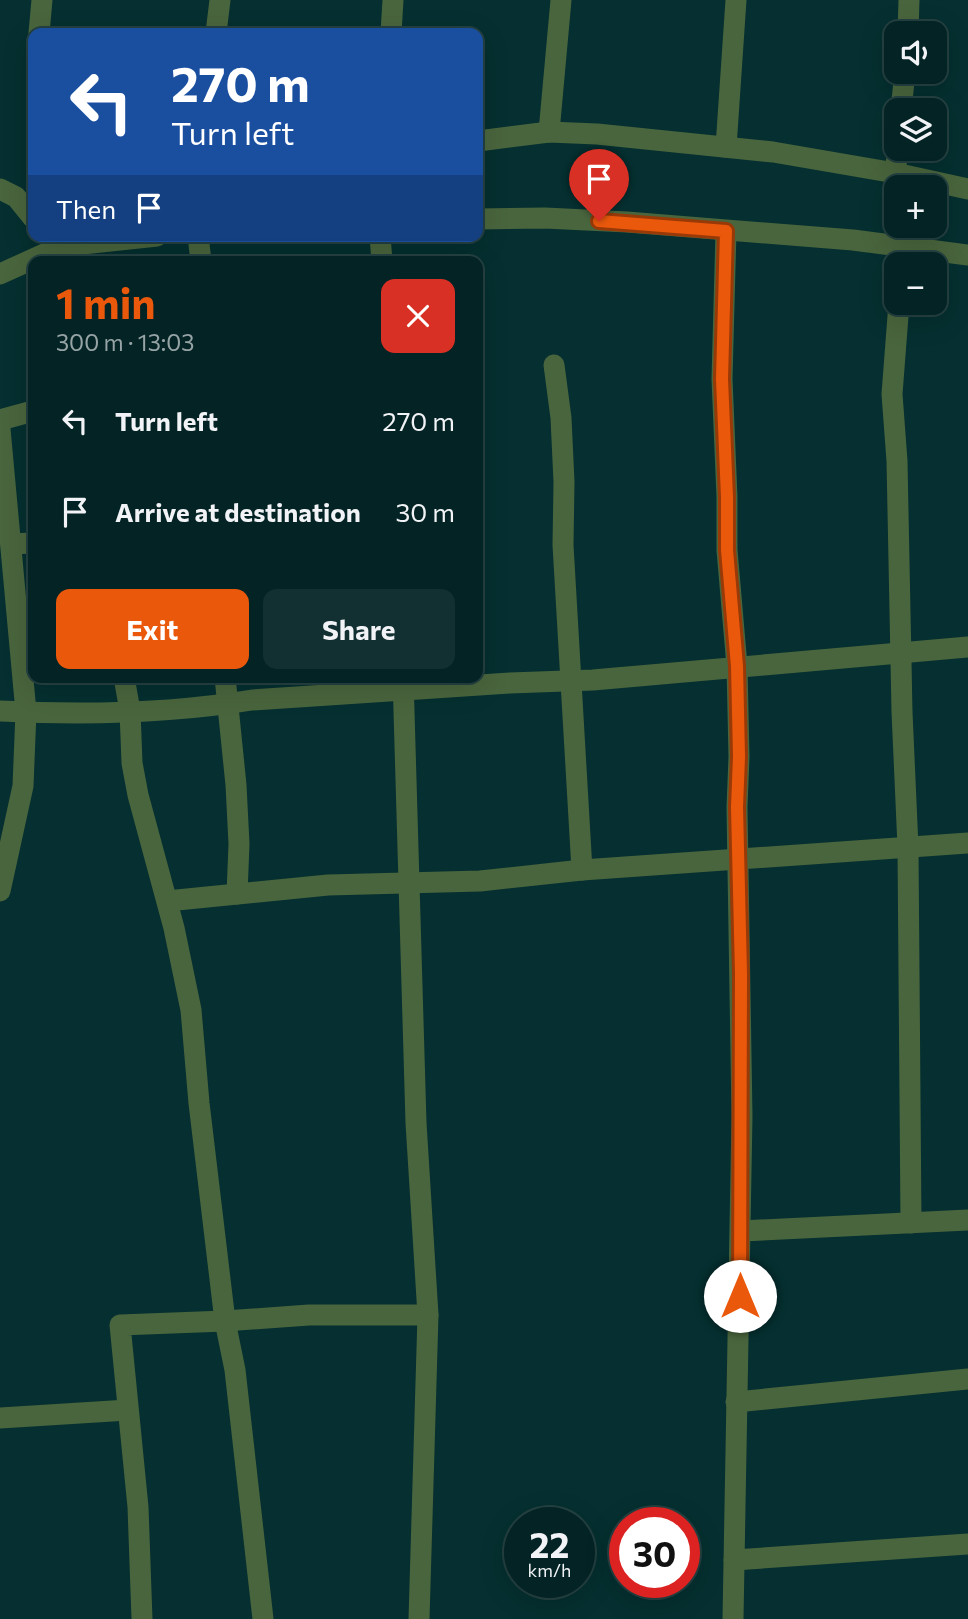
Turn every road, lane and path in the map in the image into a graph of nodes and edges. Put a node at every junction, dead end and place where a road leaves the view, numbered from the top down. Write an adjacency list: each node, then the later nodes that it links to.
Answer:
1 (41, 0): 8 (street)
2 (220, 0): 9 (street)
3 (393, 0): 10 (street)
4 (561, 0): 11 (street)
5 (736, 0): 13 (street)
6 (909, 0): 7 (street)
7 (908, 21)
8 (39, 28)
9 (217, 28)
10 (391, 28)
11 (549, 132): 12 (street); 13 (street)
12 (483, 140)
13 (726, 147): 15 (street)
14 (896, 161): 15 (street)
15 (895, 173): 17 (street)
16 (0, 189): 18 (street)
17 (968, 189)
18 (28, 212)
19 (483, 219): 20 (street)
20 (726, 231): 23 (street); 38 (street)
21 (99, 242): 22 (street)
22 (61, 246): 26 (street)
23 (893, 252)
24 (947, 255): 25 (street)
25 (968, 255)
26 (39, 256)
27 (28, 261): 28 (street)
28 (0, 274)
29 (898, 315): 37 (street)
30 (554, 365): 39 (street)
31 (28, 412): 32 (street)
32 (0, 420)
33 (0, 429): 35 (street)
34 (28, 543): 35 (street)
35 (11, 544): 48 (street)
36 (968, 647): 37 (street)
37 (901, 653): 38 (street); 50 (street)
38 (737, 666): 39 (street); 51 (street)
39 (570, 679): 40 (street); 52 (street)
40 (483, 682)
41 (125, 683): 47 (street)
42 (225, 683): 45 (street)
43 (436, 683): 44 (street)
44 (403, 684): 45 (street); 53 (street)
45 (226, 705): 47 (street); 55 (street)
46 (0, 711): 48 (street)
47 (130, 711): 48 (street); 56 (street)
48 (26, 712): 54 (street)
49 (968, 843): 50 (street)
50 (908, 847): 51 (street); 58 (street)
51 (738, 860): 52 (street); 59 (street)
52 (582, 870): 53 (street)
53 (408, 882): 55 (street); 60 (street)
54 (0, 891)
55 (237, 894): 56 (street)
56 (167, 901): 61 (street)
57 (968, 1220): 58 (street)
58 (911, 1223): 59 (street)
59 (741, 1231): 63 (street)
60 (428, 1315): 61 (street); 70 (street)
61 (225, 1321): 64 (street); 69 (street)
62 (968, 1379): 63 (street)
63 (736, 1402): 67 (street)
64 (128, 1410): 65 (street); 68 (street)
65 (0, 1419)
66 (968, 1544): 67 (street)
67 (734, 1560): 71 (street)
68 (142, 1619)
69 (263, 1619)
70 (419, 1619)
71 (733, 1619)

